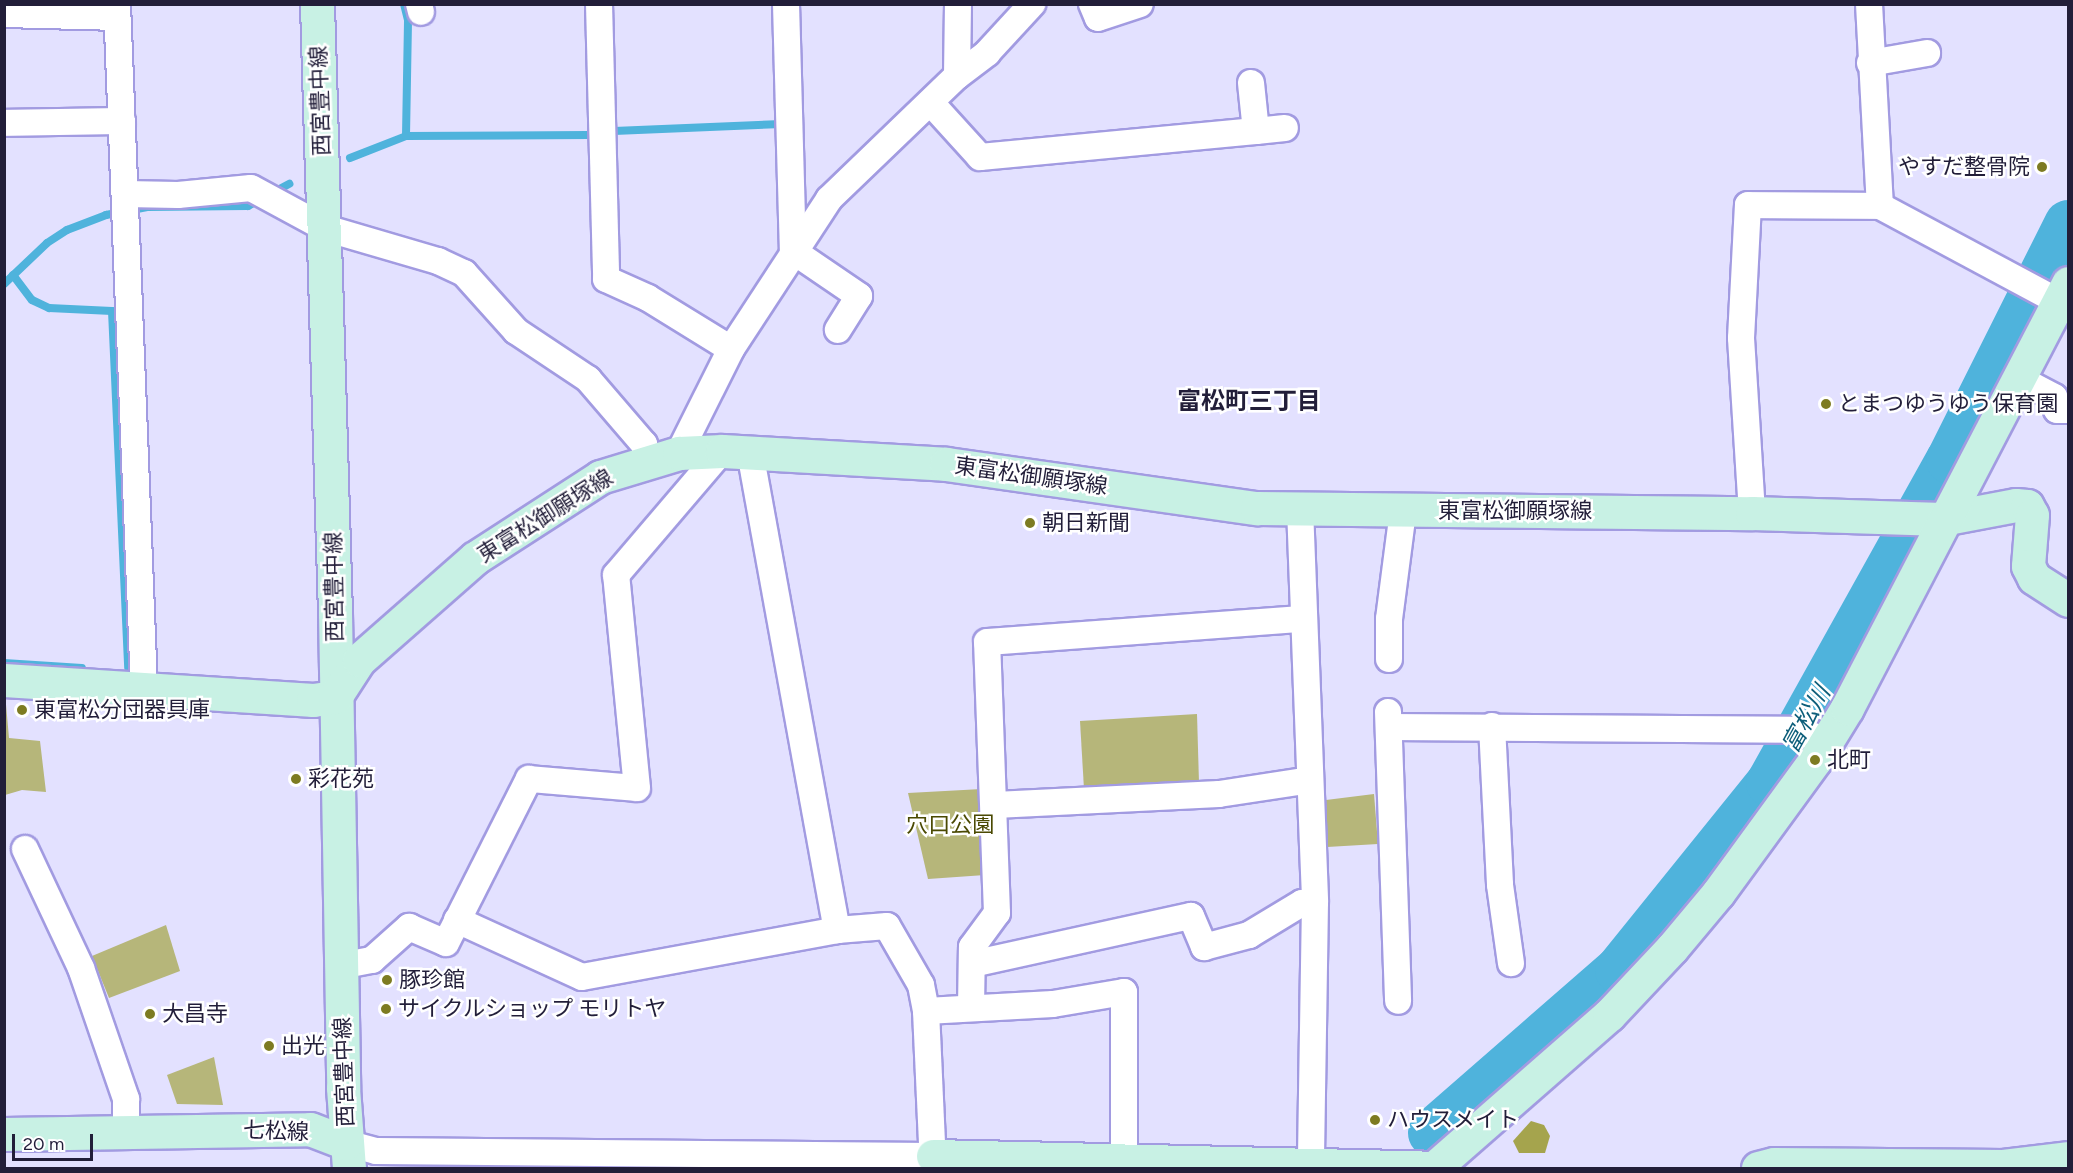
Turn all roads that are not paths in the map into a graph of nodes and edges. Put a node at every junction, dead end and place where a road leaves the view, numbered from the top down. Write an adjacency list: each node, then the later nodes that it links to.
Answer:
1 (317, 4): 22 (main road, 西宮豊中線)
2 (599, 4): 26 (street)
3 (786, 4): 23 (street)
4 (958, 4): 13 (street)
5 (1032, 4): 13 (street)
6 (1092, 4): 7 (street)
7 (1140, 4)
8 (1869, 4): 12 (street)
9 (117, 11): 10 (street); 16 (street)
10 (4, 14)
11 (1927, 53): 12 (street)
12 (1870, 63): 21 (street)
13 (957, 76): 15 (street)
14 (1251, 83): 19 (street)
15 (931, 103): 19 (street); 23 (street)
16 (122, 121): 17 (street); 20 (street)
17 (4, 123)
18 (1285, 128): 19 (street)
19 (1256, 131)
20 (126, 206): 22 (street); 39 (street)
21 (1880, 206): 24 (street); 33 (street)
22 (325, 228): 30 (street); 40 (main road, 西宮豊中線)
23 (793, 251): 25 (street); 26 (street)
24 (2064, 292): 27 (main road)
25 (838, 330)
26 (731, 349): 30 (street)
27 (2018, 378): 28 (street); 34 (main road)
28 (2068, 410)
29 (736, 451): 30 (main road, 東富松御願塚線); 31 (main road, 東富松御願塚線); 47 (street); 48 (street)
30 (663, 457): 40 (main road, 東富松御願塚線)
31 (1300, 508): 32 (main road, 東富松御願塚線); 36 (street)
32 (1403, 511): 33 (main road, 東富松御願塚線); 37 (street)
33 (1752, 513): 34 (main road, 東富松御願塚線)
34 (1942, 519): 35 (main road, 東富松御願塚線); 42 (main road)
35 (2068, 600)
36 (1302, 619): 43 (street); 44 (street)
37 (1389, 659)
38 (4, 680): 39 (main road)
39 (144, 689): 40 (main road)
40 (335, 697): 51 (main road, 西宮豊中線)
41 (1492, 726): 42 (street); 49 (street); 52 (street)
42 (1809, 735): 64 (main road)
43 (1310, 780): 44 (street); 46 (street)
44 (995, 806): 50 (street)
45 (25, 849): 55 (street)
46 (1315, 902): 50 (street); 61 (street)
47 (457, 920): 48 (street); 51 (street)
48 (837, 930): 54 (street)
49 (1511, 963)
50 (972, 964): 53 (street)
51 (340, 966): 57 (main road, 西宮豊中線)
52 (1398, 1001)
53 (971, 1008): 54 (street); 59 (street)
54 (926, 1011): 60 (street)
55 (126, 1132): 56 (main road, 七松線); 57 (main road, 七松線)
56 (4, 1134)
57 (348, 1156): 60 (street, 七松線)
58 (2068, 1158): 63 (main road)
59 (1124, 1161): 60 (main road, 七松線); 61 (main road, 七松線)
60 (933, 1162)
61 (1311, 1165): 64 (main road, 七松線)
62 (1769, 1167): 63 (main road)
63 (2003, 1167)
64 (1434, 1168): 65 (main road, 七松線)
65 (1444, 1168)

